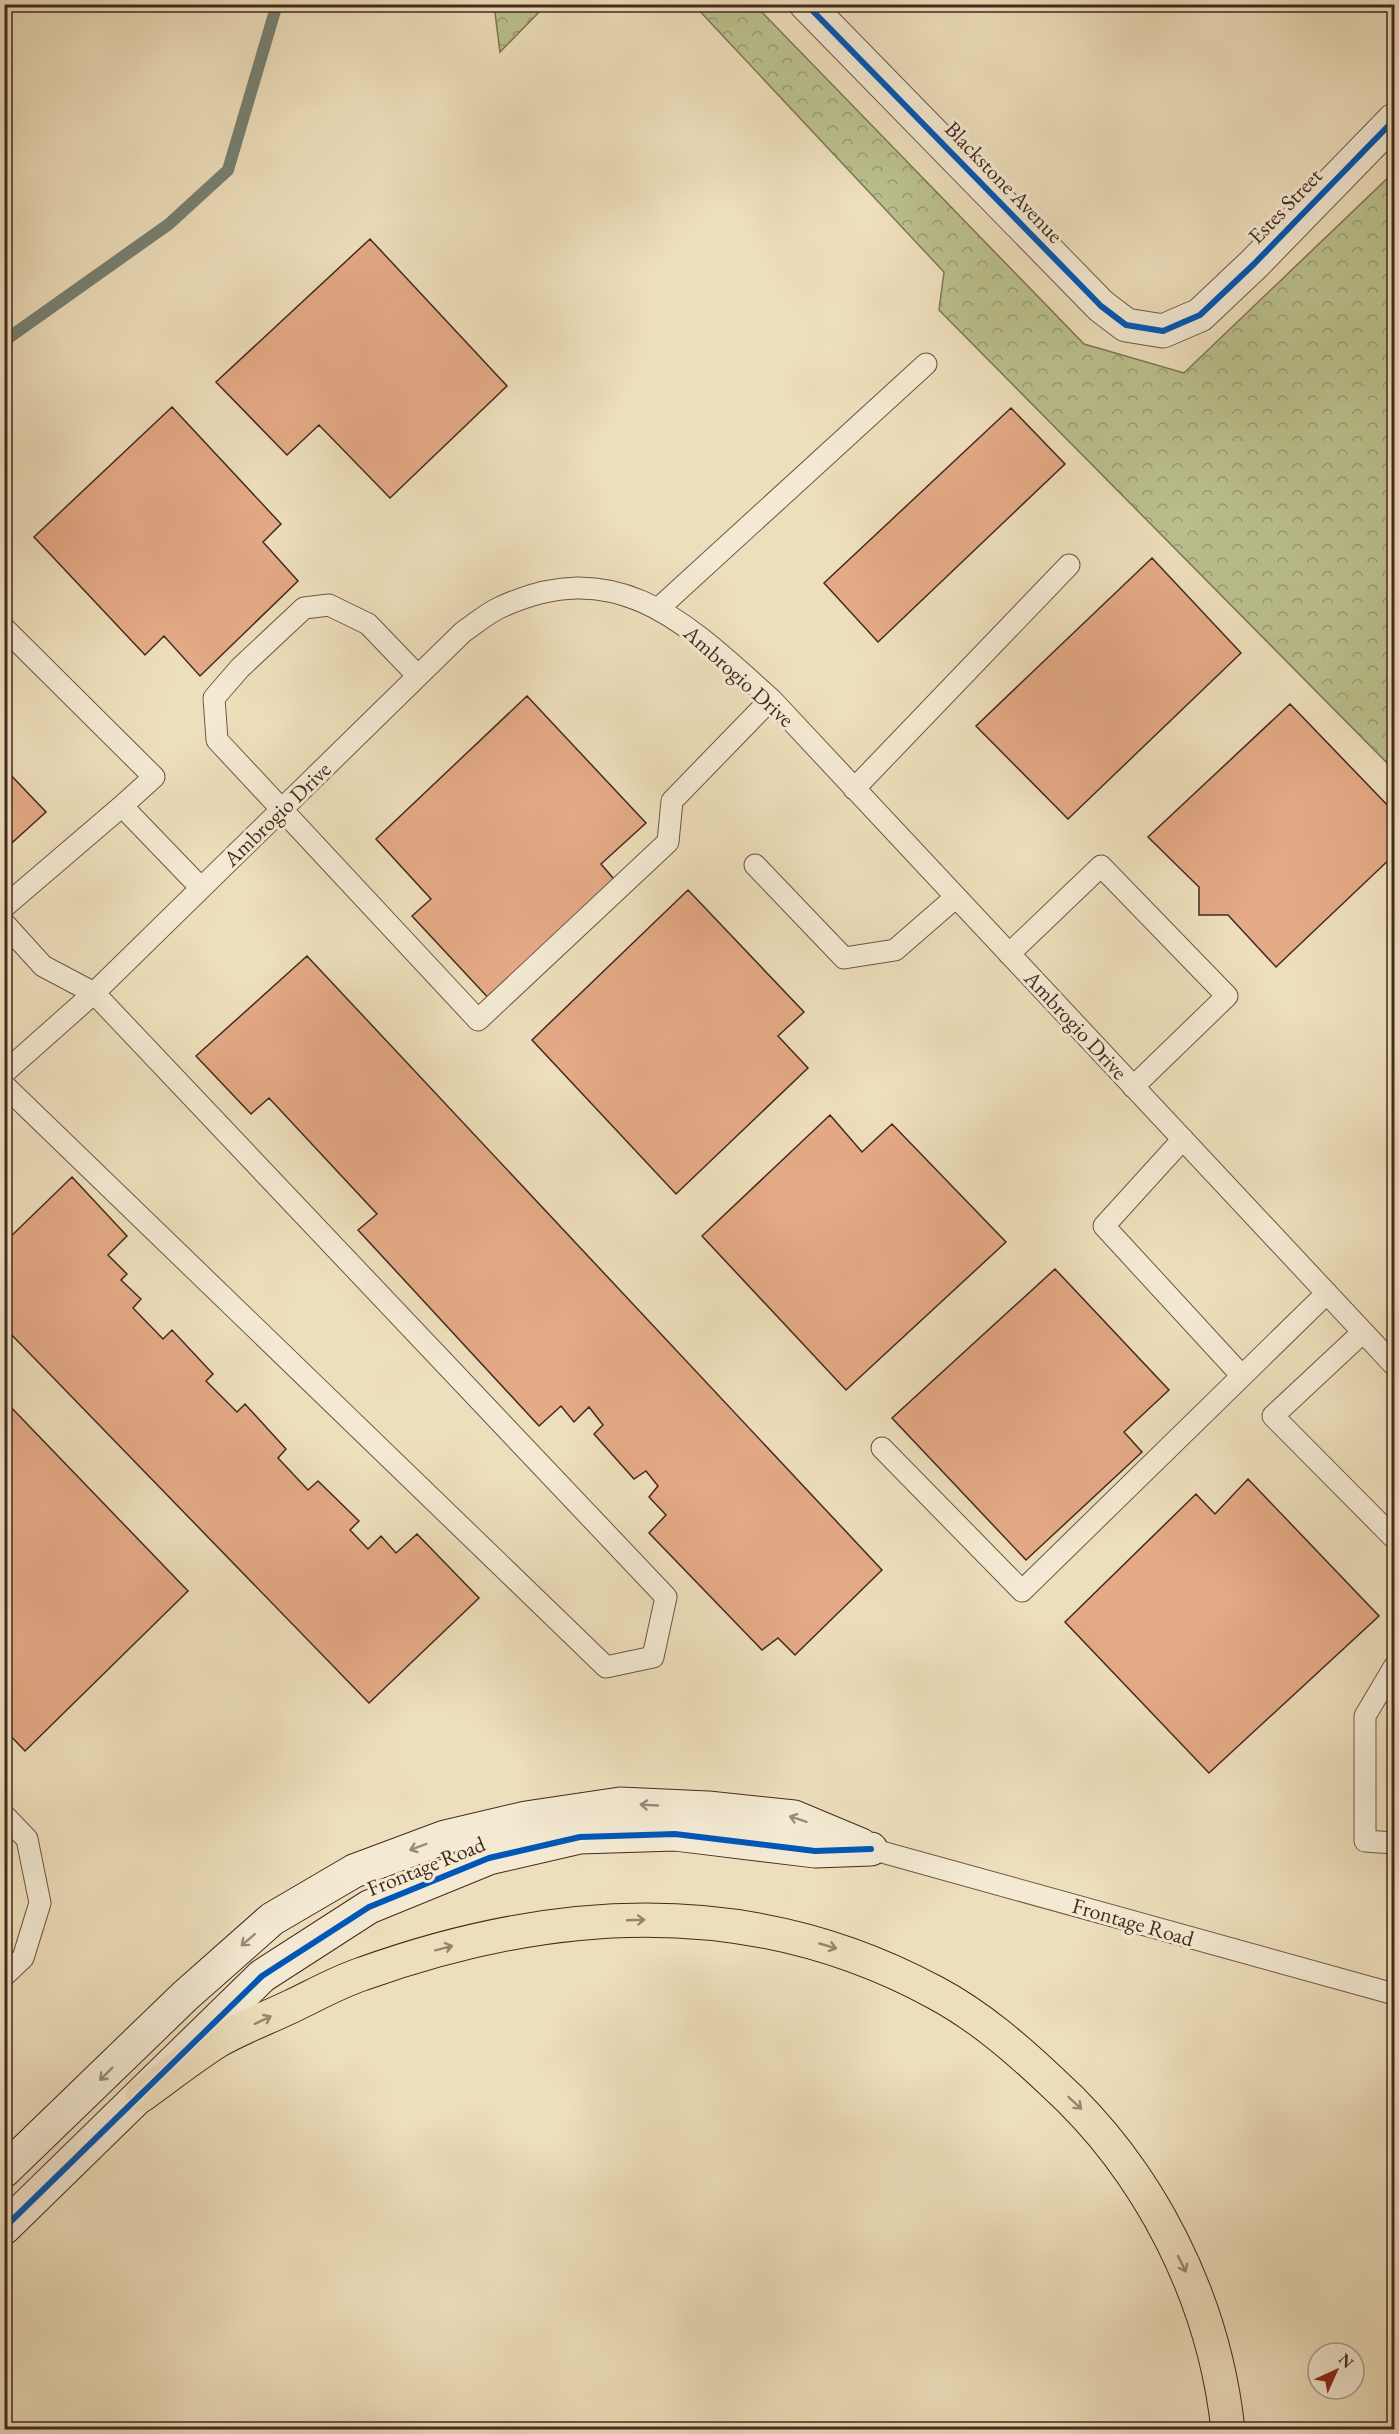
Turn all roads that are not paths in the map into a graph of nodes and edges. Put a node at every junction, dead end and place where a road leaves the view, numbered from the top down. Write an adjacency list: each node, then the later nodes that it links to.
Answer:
1 (806, 4): 3 (street, Blackstone Avenue)
2 (1395, 120): 3 (street, Estes Street)
3 (1200, 315)
4 (926, 364): 6 (lane)
5 (1069, 565): 10 (lane)
6 (659, 608): 8 (lane, Ambrogio Drive); 9 (lane, Ambrogio Drive)
7 (4, 627): 11 (lane)
8 (418, 676): 12 (lane, Ambrogio Drive); 12 (lane)
9 (771, 699): 10 (lane, Ambrogio Drive); 12 (lane)
10 (854, 789): 15 (lane, Ambrogio Drive)
11 (122, 806): 14 (lane); 16 (lane)
12 (283, 808): 14 (lane, Ambrogio Drive)
13 (755, 865): 15 (lane)
14 (201, 888): 19 (lane, Ambrogio Drive)
15 (956, 897): 18 (lane, Ambrogio Drive)
16 (4, 907)
17 (4, 923): 19 (lane)
18 (1009, 954): 22 (lane, Ambrogio Drive); 22 (lane)
19 (94, 993): 20 (lane, Ambrogio Drive); 21 (lane)
20 (4, 1073)
21 (4, 1084)
22 (1133, 1087): 23 (lane, Ambrogio Drive)
23 (1183, 1139): 24 (lane, Ambrogio Drive); 27 (lane)
24 (1327, 1293): 25 (lane, Ambrogio Drive); 27 (lane)
25 (1363, 1332): 26 (lane, Ambrogio Drive); 29 (lane)
26 (1395, 1365)
27 (1242, 1376): 28 (lane)
28 (882, 1448)
29 (1395, 1538)
30 (1395, 1667): 32 (lane)
31 (4, 1815): 34 (lane)
32 (1395, 1843)
33 (872, 1849): 35 (lane, Frontage Road); 36 (street, Frontage Road); 37 (street, Frontage Road, one-way to 37)
34 (4, 1976)
35 (1395, 1994)
36 (142, 2095): 38 (street, Frontage Road); 39 (highway, one-way to 39)
37 (4, 2171)
38 (4, 2228)
39 (1228, 2430)

